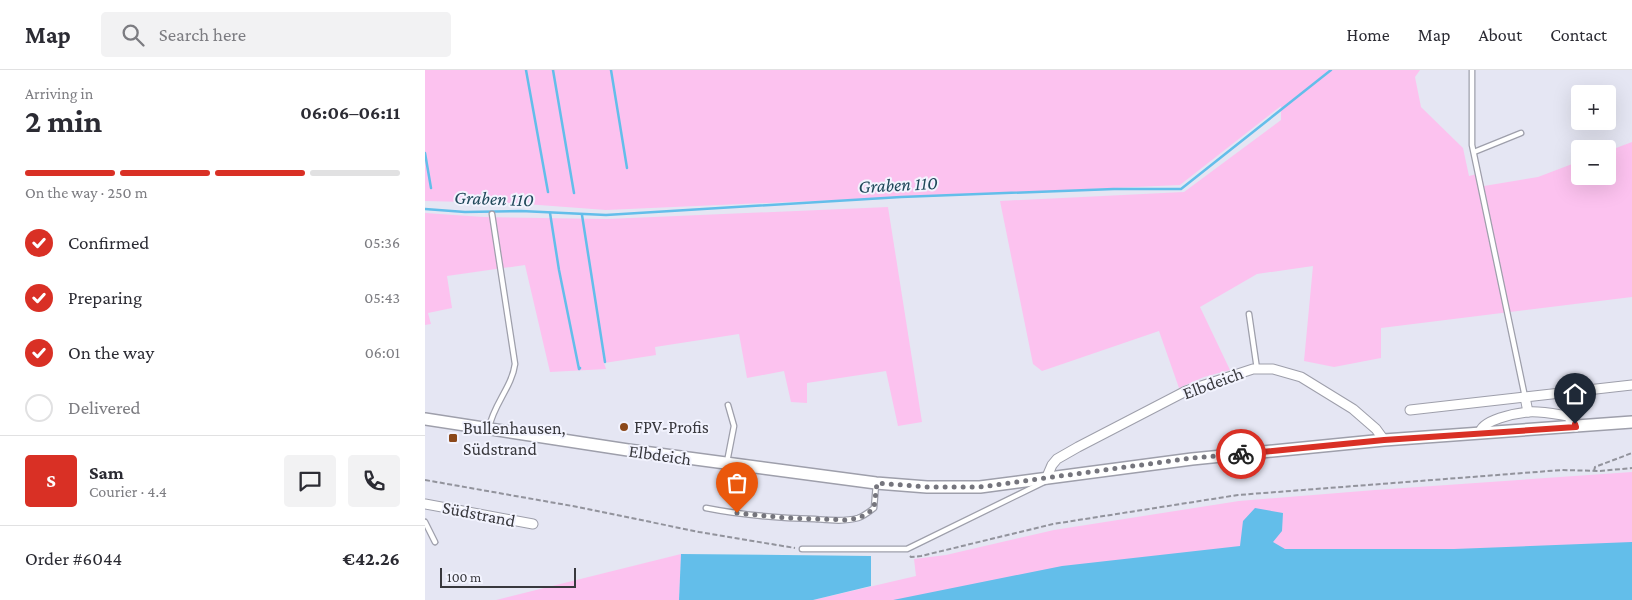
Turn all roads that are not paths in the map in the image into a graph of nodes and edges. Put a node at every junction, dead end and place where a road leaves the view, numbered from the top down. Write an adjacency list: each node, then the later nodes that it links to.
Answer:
1 (1472, 70): 3 (lane)
2 (1521, 133): 3 (lane)
3 (1474, 152): 8 (lane)
4 (492, 214): 15 (lane)
5 (1249, 314): 6 (lane)
6 (1257, 369): 17 (street, Elbdeich); 19 (street, Elbdeich)
7 (1632, 386): 8 (street)
8 (1525, 396): 10 (street); 11 (street)
9 (728, 405): 18 (lane)
10 (1410, 410)
11 (1528, 412): 14 (street); 16 (street)
12 (425, 419): 15 (street, Elbdeich)
13 (1632, 422): 14 (street, Elbdeich)
14 (1576, 427): 16 (street, Elbdeich)
15 (489, 429): 18 (street, Elbdeich)
16 (1480, 434): 17 (street, Elbdeich)
17 (1384, 440): 19 (street, Elbdeich)
18 (726, 463): 20 (street, Elbdeich)
19 (1046, 479): 20 (street, Elbdeich); 26 (lane)
20 (877, 483): 22 (lane)
21 (425, 504): 24 (street, Südstrand)
22 (706, 508)
23 (425, 522): 25 (lane)
24 (533, 524)
25 (435, 542)
26 (802, 549)

